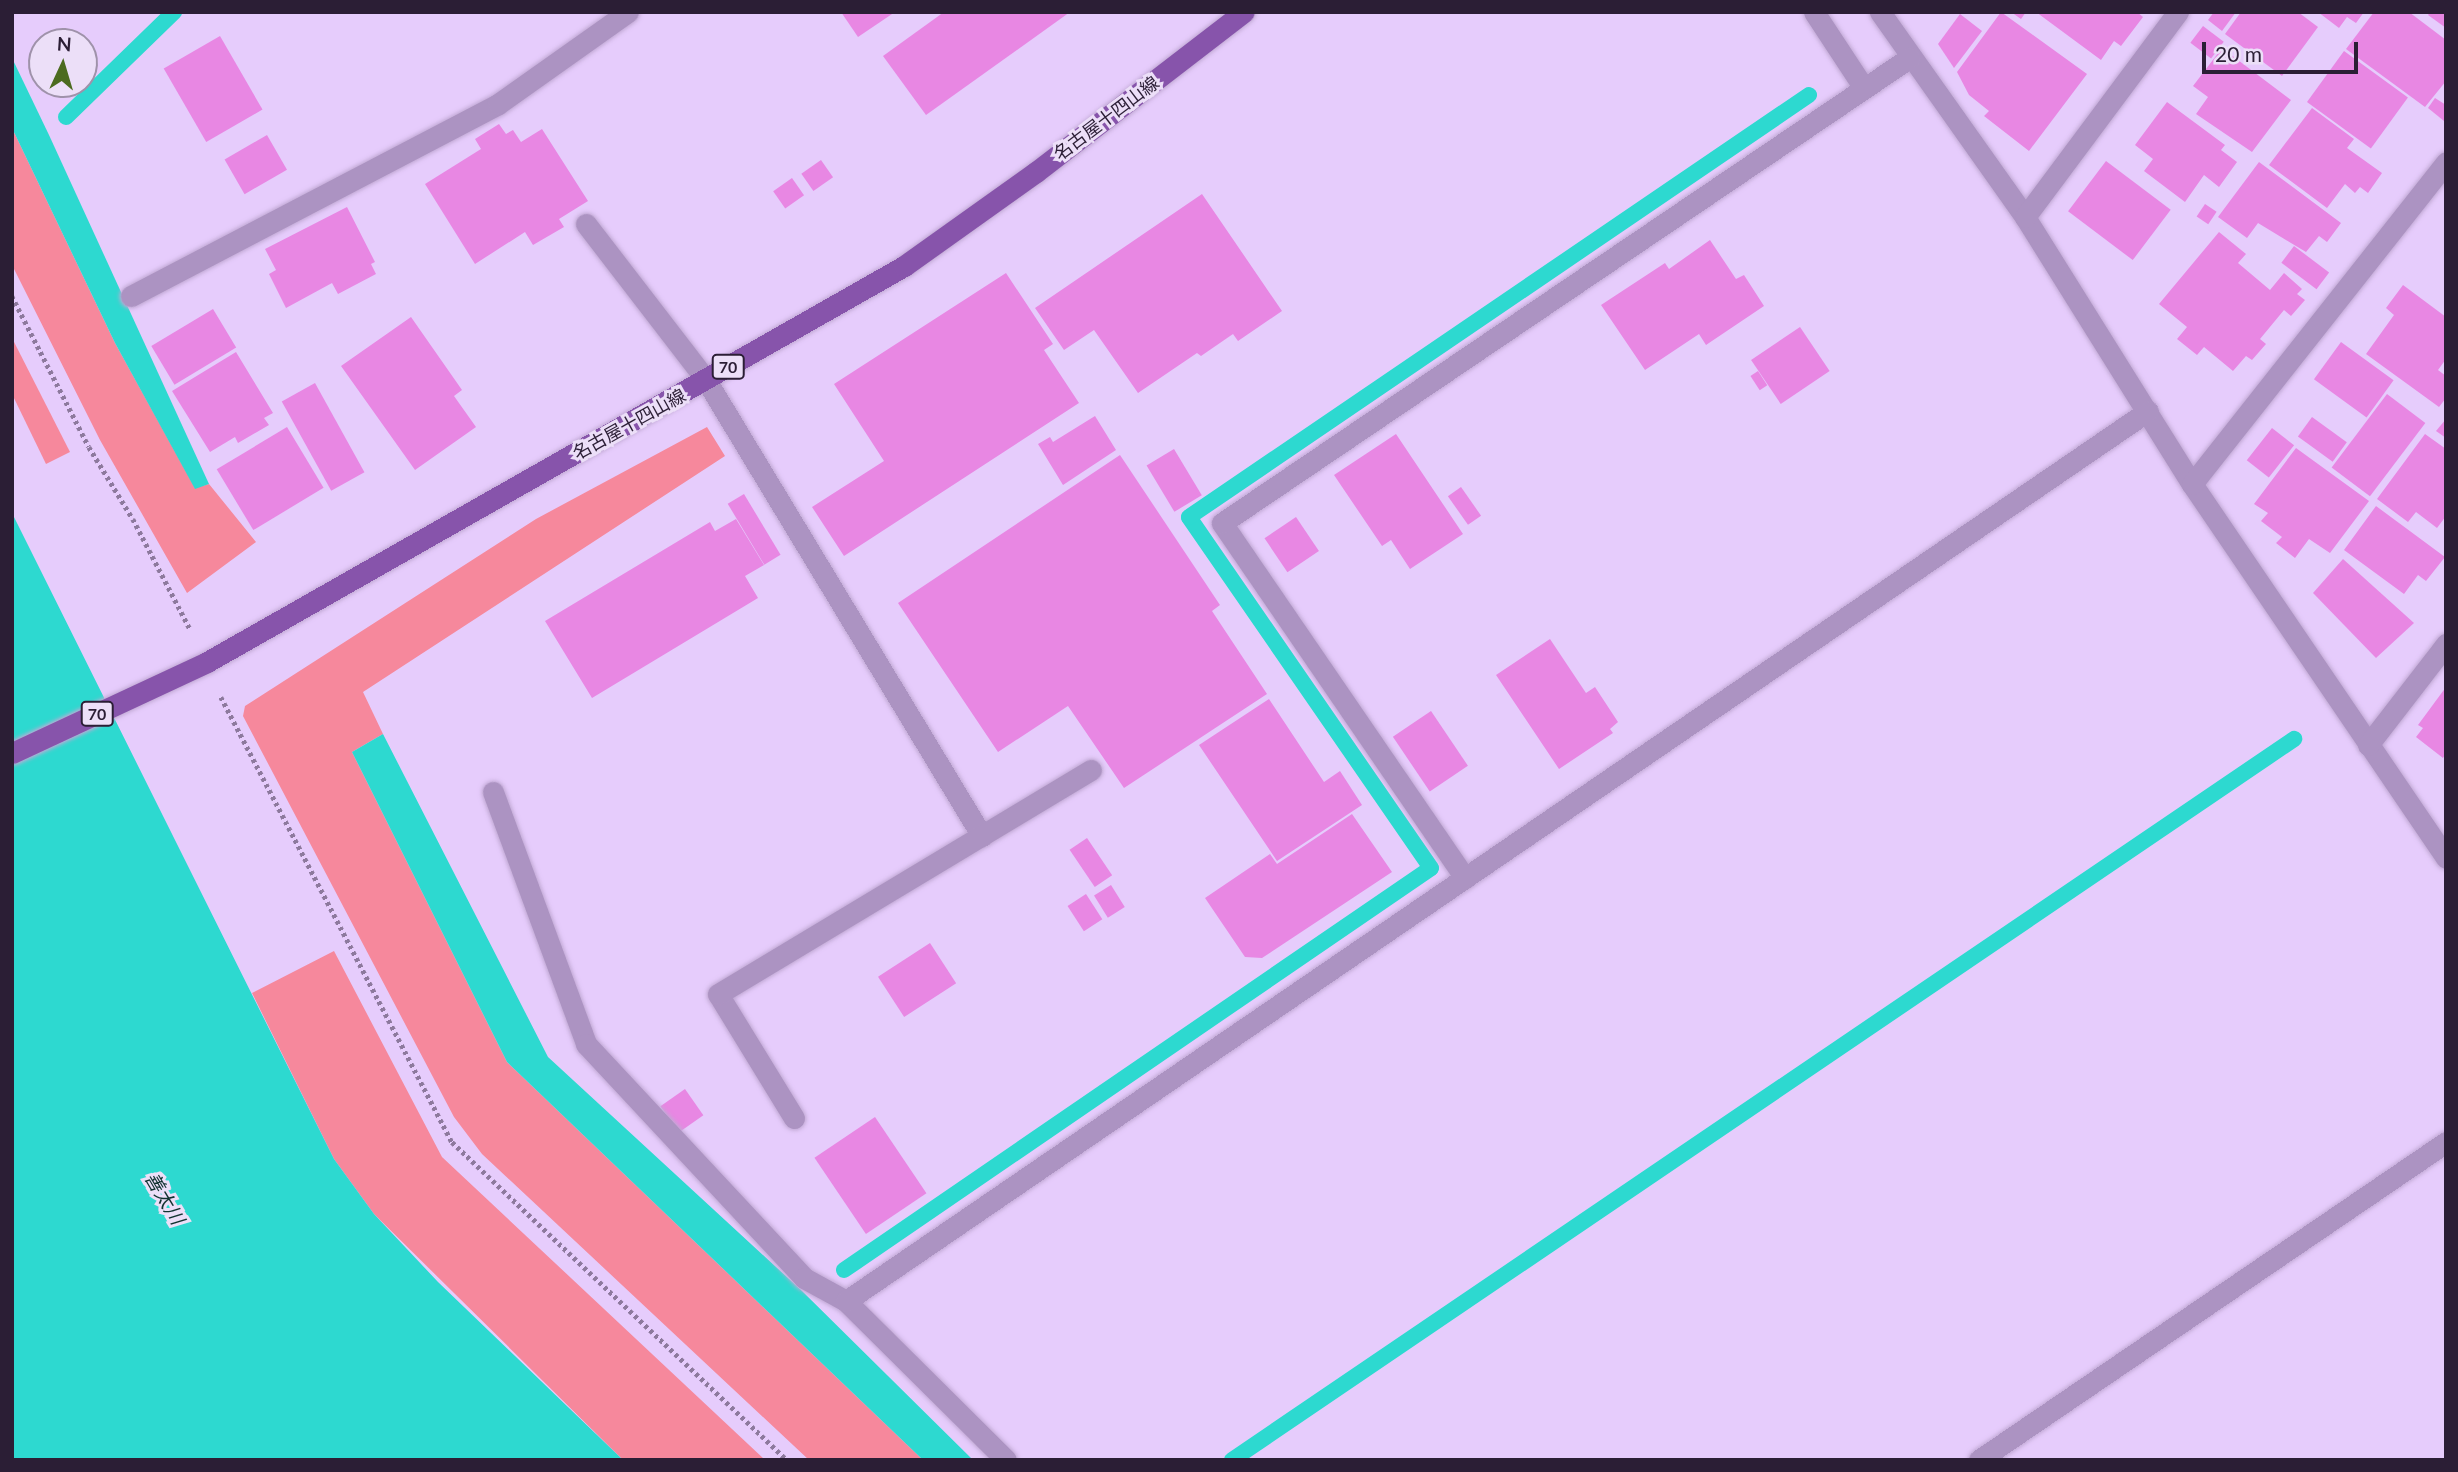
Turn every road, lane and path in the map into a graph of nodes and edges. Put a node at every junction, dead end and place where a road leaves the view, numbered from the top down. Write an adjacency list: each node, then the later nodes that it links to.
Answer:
1 (628, 12): 12 (street)
2 (1244, 12): 13 (main road, 名古屋十四山線 / 70)
3 (1814, 12): 7 (street)
4 (1880, 12): 6 (street)
5 (2178, 12): 9 (street)
6 (1909, 58): 7 (street); 9 (street)
7 (1864, 88): 24 (street)
8 (2446, 162): 15 (street)
9 (2025, 217): 14 (street)
10 (586, 224): 13 (street)
11 (12, 296): 17 (path)
12 (131, 296)
13 (706, 380): 17 (main road, 名古屋十四山線 / 70); 22 (street)
14 (2148, 411): 15 (street); 24 (street)
15 (2192, 484): 18 (street)
16 (2446, 644): 18 (street)
17 (208, 662): 19 (main road, 名古屋十四山線 / 70); 28 (path)
18 (2368, 745): 23 (street)
19 (12, 753)
20 (1090, 771): 22 (street)
21 (493, 792): 27 (street)
22 (982, 836): 25 (street)
23 (2446, 859)
24 (1465, 878): 27 (street)
25 (794, 1118)
26 (2446, 1142): 30 (street)
27 (846, 1301): 29 (street)
28 (787, 1460)
29 (1006, 1460)
30 (1979, 1460)

